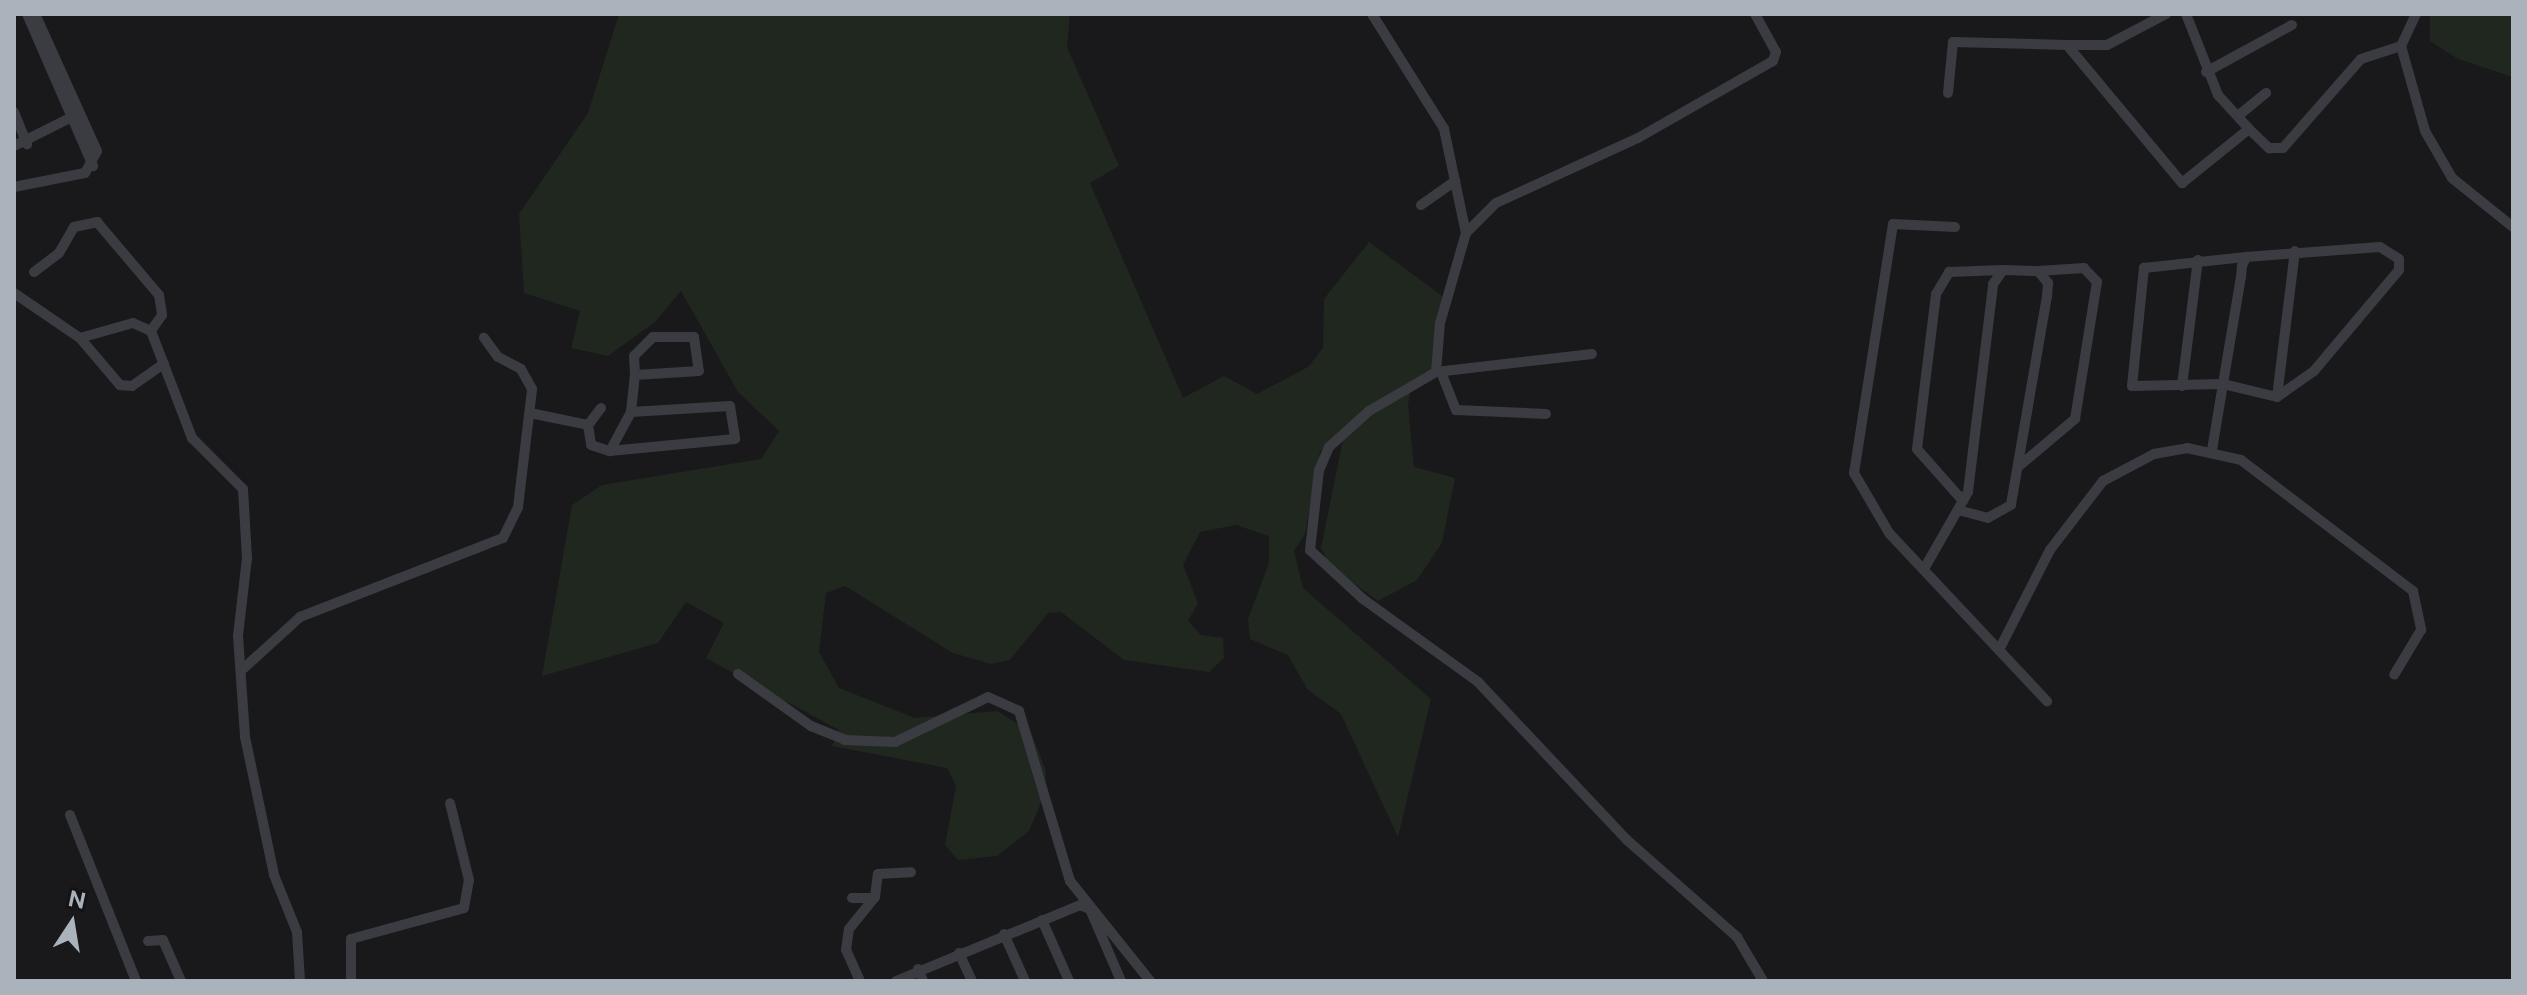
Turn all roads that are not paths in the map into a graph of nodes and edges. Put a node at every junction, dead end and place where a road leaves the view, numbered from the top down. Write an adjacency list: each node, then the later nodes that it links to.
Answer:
1 (27, 14): 16 (street)
2 (35, 14): 20 (street)
3 (1372, 14): 21 (street)
4 (1755, 14): 26 (street)
5 (2166, 14): 9 (street)
6 (2186, 14): 11 (street)
7 (2416, 14): 10 (street)
8 (2292, 25): 11 (street)
9 (2067, 45): 12 (street); 17 (street)
10 (2401, 46): 17 (street); 24 (street)
11 (2206, 72): 15 (street)
12 (1948, 93)
13 (2266, 93): 15 (street)
14 (14, 112): 18 (street)
15 (2239, 115): 17 (street)
16 (72, 117): 18 (street); 20 (street)
17 (2249, 129)
18 (27, 145): 19 (street)
19 (14, 146)
20 (93, 166): 22 (street)
21 (1455, 181): 23 (street); 26 (street)
22 (14, 187)
23 (1421, 205)
24 (2513, 226)
25 (1955, 227): 53 (street)
26 (1466, 233): 39 (street)
27 (2295, 251): 28 (street); 43 (street); 43 (street)
28 (2246, 257): 29 (street); 41 (street)
29 (2198, 260): 42 (street); 42 (street)
30 (2003, 270): 31 (street); 52 (street); 52 (street)
31 (2038, 271): 51 (street); 51 (street)
32 (34, 272): 34 (street)
33 (14, 293): 35 (street)
34 (151, 331): 35 (street); 38 (street)
35 (80, 338): 38 (street)
36 (484, 338): 46 (street)
37 (1592, 354): 39 (street)
38 (164, 364): 55 (street)
39 (1439, 372): 47 (street); 82 (street)
40 (635, 375): 40 (street); 45 (street)
41 (2223, 384): 42 (street); 43 (street); 49 (street)
42 (2182, 386)
43 (2277, 397)
44 (601, 408): 48 (street)
45 (631, 412): 50 (street); 50 (street)
46 (530, 413): 48 (street); 55 (street)
47 (1546, 414)
48 (588, 425): 50 (street)
49 (2212, 450): 54 (street); 57 (street)
50 (610, 451)
51 (2018, 467): 52 (street)
52 (1961, 505): 53 (street)
53 (1924, 569): 54 (street)
54 (2000, 648): 58 (street)
55 (244, 668): 72 (street)
56 (738, 674): 64 (street)
57 (2394, 675)
58 (2047, 701)
59 (450, 803): 73 (street)
60 (70, 815): 70 (street)
61 (911, 872): 63 (street)
62 (852, 898): 63 (street)
63 (874, 898): 74 (street)
64 (1090, 909): 65 (street); 80 (street); 81 (street)
65 (1042, 920): 66 (street); 79 (street)
66 (1004, 934): 68 (street); 78 (street)
67 (148, 941): 71 (street)
68 (959, 953): 69 (street); 77 (street)
69 (918, 969): 75 (street); 76 (street)
70 (136, 981)
71 (181, 981)
72 (300, 981)
73 (351, 981)
74 (860, 981)
75 (896, 981)
76 (923, 981)
77 (972, 981)
78 (1025, 981)
79 (1069, 981)
80 (1121, 981)
81 (1150, 981)
82 (1763, 981)

